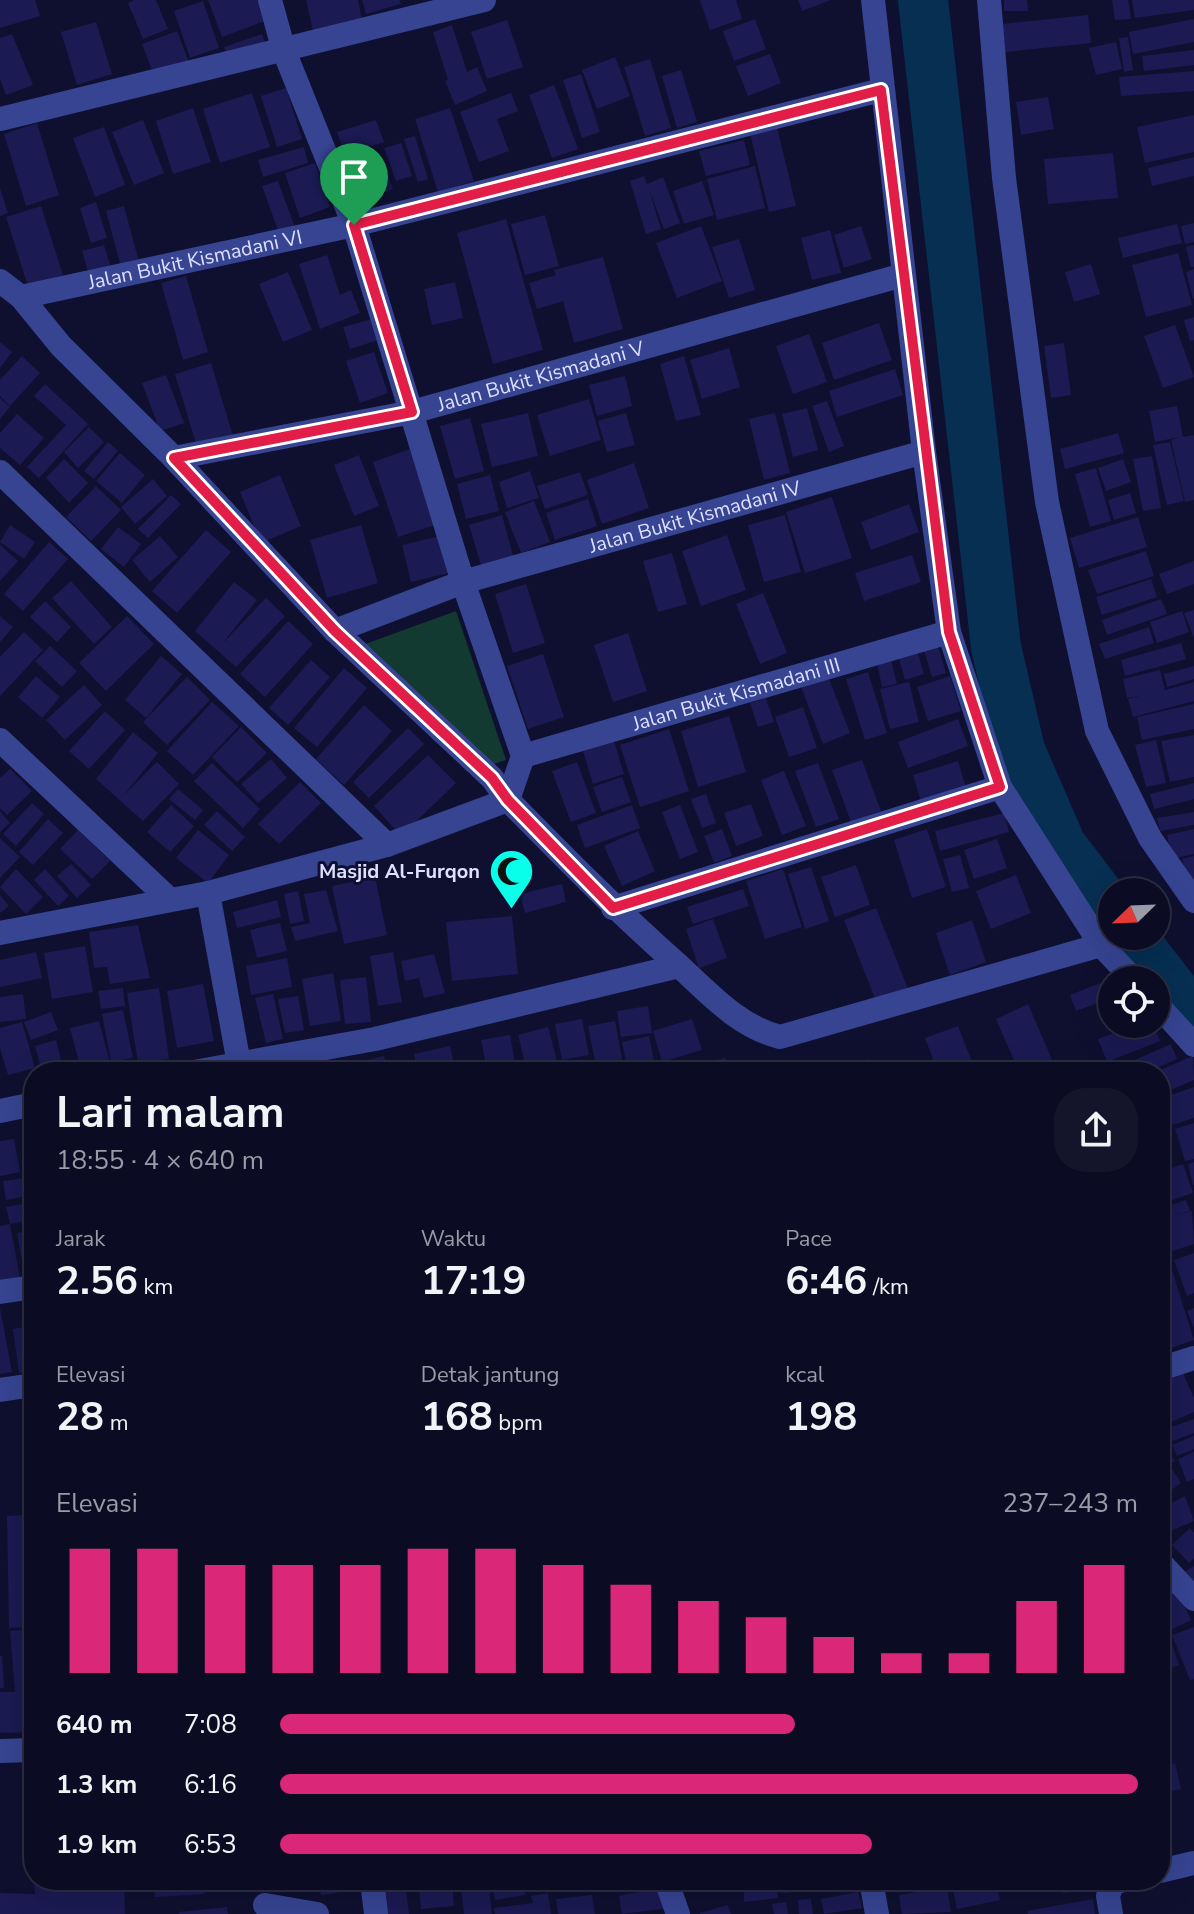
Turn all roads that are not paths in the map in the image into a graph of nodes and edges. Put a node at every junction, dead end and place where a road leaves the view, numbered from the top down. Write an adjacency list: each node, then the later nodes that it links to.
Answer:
1 (270, 0): 5 (street)
2 (484, 0): 5 (street)
3 (873, 0): 6 (street)
4 (989, 0): 26 (street)
5 (284, 51): 7 (street); 8 (street)
6 (881, 90): 8 (street, Jalan Bukit Kismadani VI); 9 (street)
7 (0, 119)
8 (354, 225): 11 (street, Jalan Bukit Kismadani VI); 12 (street)
9 (903, 275): 12 (street, Jalan Bukit Kismadani V); 13 (street)
10 (0, 281): 11 (street)
11 (21, 297): 14 (street)
12 (412, 412): 14 (street, Jalan Bukit Kismadani V); 16 (street)
13 (924, 452): 16 (street, Jalan Bukit Kismadani IV); 18 (street)
14 (174, 458): 17 (street)
15 (0, 472): 23 (street)
16 (463, 582): 17 (street, Jalan Bukit Kismadani IV); 20 (street)
17 (335, 631): 22 (street)
18 (949, 632): 20 (street, Jalan Bukit Kismadani III); 21 (street)
19 (0, 740): 25 (street)
20 (523, 756): 22 (street)
21 (1000, 787): 27 (street); 29 (street)
22 (508, 800): 23 (street); 27 (street)
23 (387, 845): 24 (street)
24 (208, 893): 25 (street); 36 (street)
25 (168, 898): 28 (street)
26 (1194, 901)
27 (613, 908): 32 (street)
28 (0, 933)
29 (1098, 940)
30 (1098, 946): 32 (street)
31 (1106, 950): 33 (street)
32 (679, 966): 37 (street)
33 (1121, 966)
34 (1170, 1018): 35 (street)
35 (1194, 1045)
36 (239, 1062)
37 (250, 1062)
38 (24, 1106): 39 (street)
39 (0, 1111)
40 (24, 1288): 41 (street)
41 (0, 1292)
42 (1194, 1358): 43 (street)
43 (1170, 1366)
44 (24, 1386): 45 (street)
45 (0, 1390)
46 (1170, 1573): 47 (street)
47 (1194, 1599)
48 (24, 1750): 49 (street)
49 (0, 1751)
50 (1194, 1863): 51 (street)
51 (1170, 1869)
52 (373, 1890): 58 (street)
53 (670, 1890): 59 (street)
54 (873, 1890): 60 (street)
55 (1110, 1890): 61 (street)
56 (265, 1905): 57 (street)
57 (317, 1914)
58 (376, 1914)
59 (678, 1914)
60 (877, 1914)
61 (1111, 1914)

